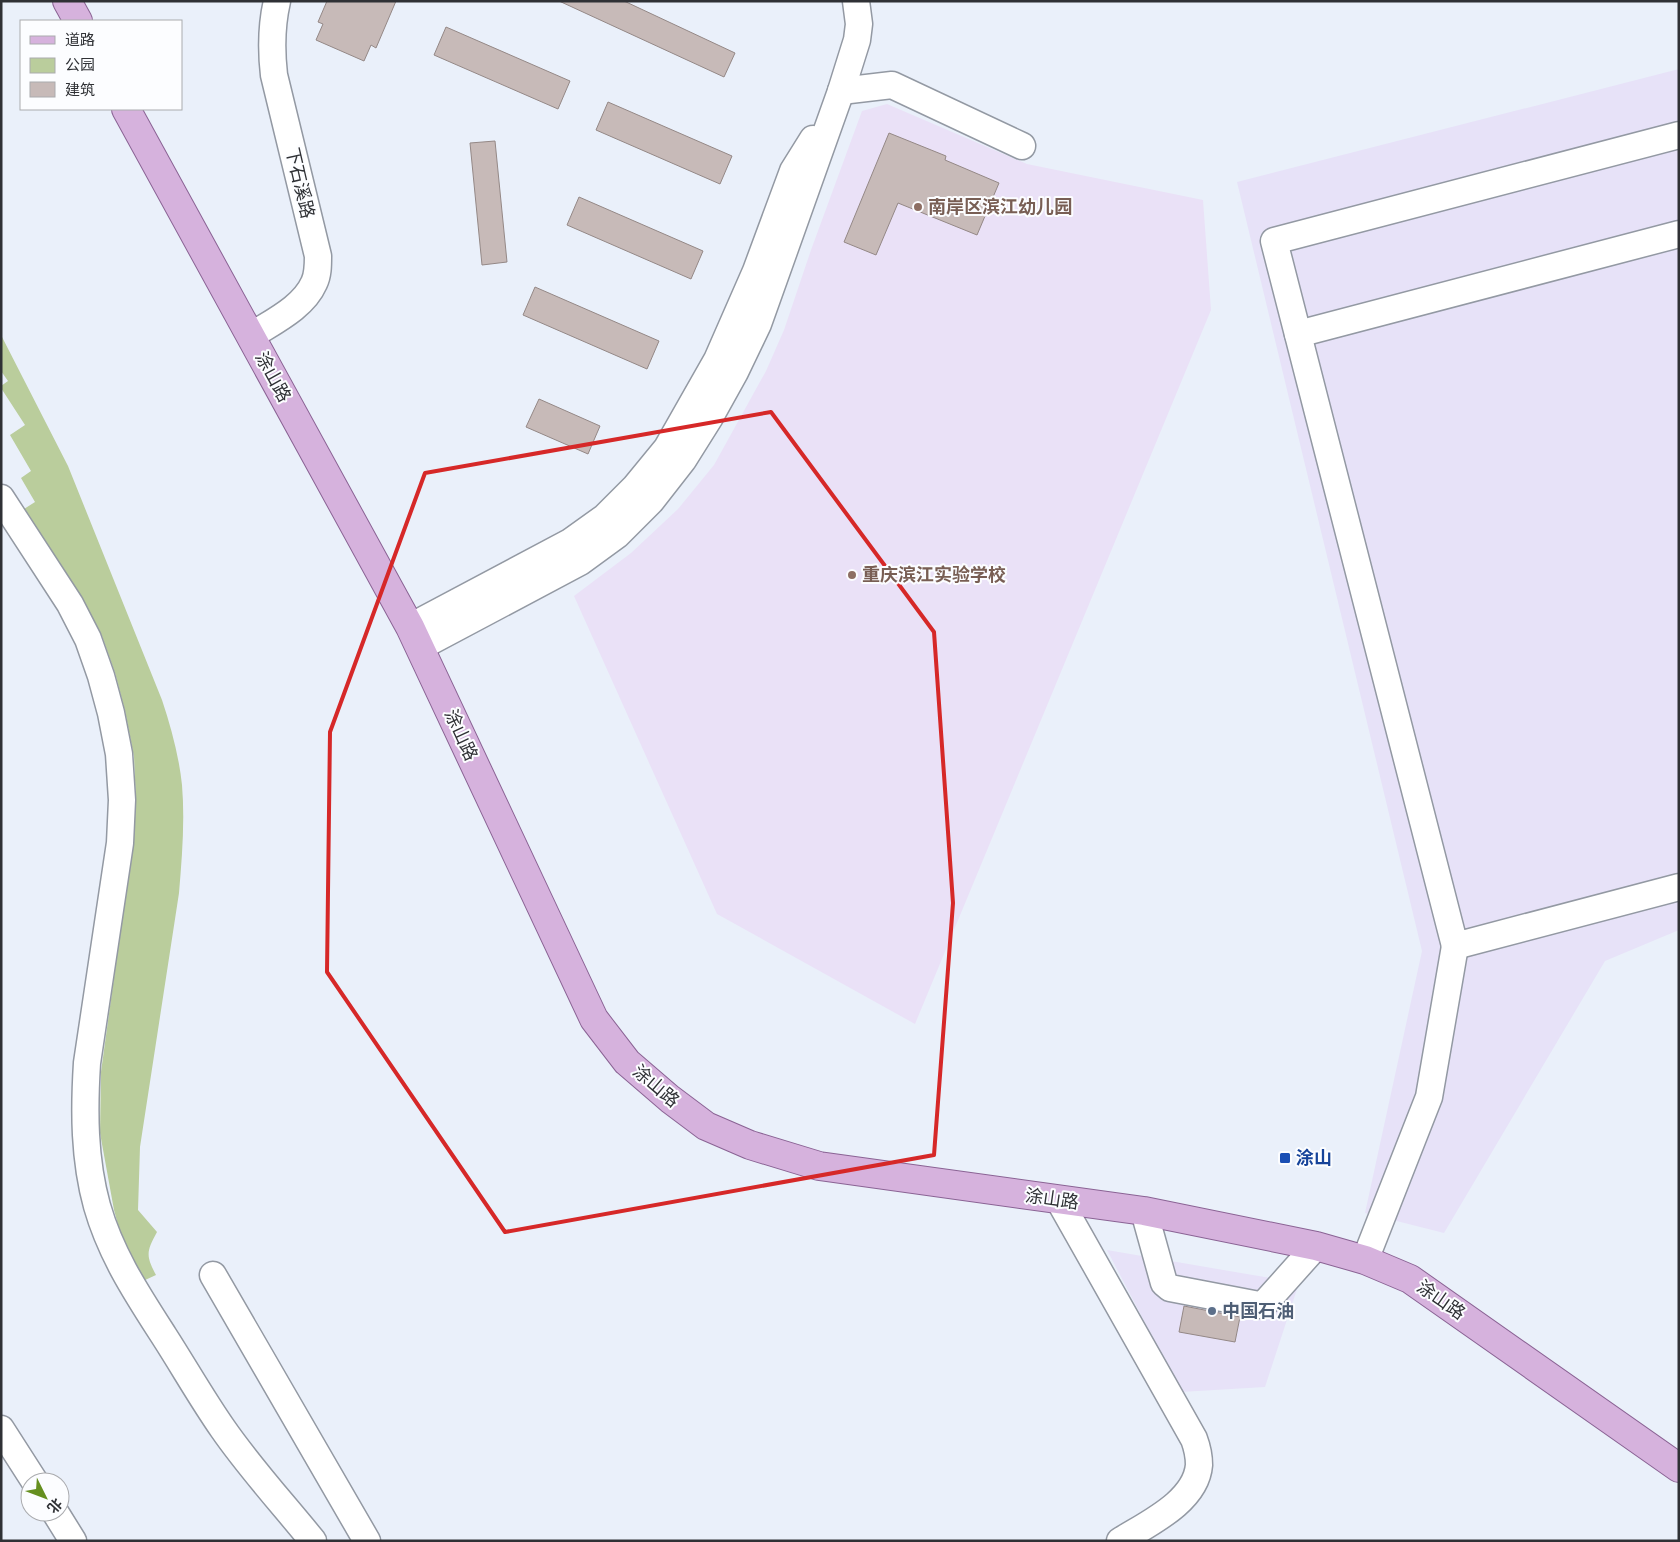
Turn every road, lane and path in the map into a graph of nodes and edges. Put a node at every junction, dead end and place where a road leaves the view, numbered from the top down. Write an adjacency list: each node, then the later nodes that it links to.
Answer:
1 (67, 1): 4 (main road)
2 (277, 1): 11 (street, 下石溪路)
3 (856, 1): 5 (street)
4 (77, 20)
5 (841, 91): 8 (street); 13 (street)
6 (127, 110): 11 (main road, 涂山路)
7 (1679, 135): 10 (street)
8 (1022, 146)
9 (1679, 234): 10 (street)
10 (1298, 334): 15 (street)
11 (251, 336): 13 (main road, 涂山路)
12 (1, 498): 26 (street)
13 (415, 637): 16 (main road, 涂山路)
14 (1679, 887): 15 (street)
15 (1455, 946): 19 (street)
16 (1060, 1200): 17 (main road, 涂山路); 28 (street)
17 (1144, 1211): 18 (main road, 涂山路); 18 (street)
18 (1316, 1246): 19 (main road, 涂山路)
19 (1365, 1260): 22 (main road, 涂山路)
20 (213, 1275): 27 (street)
21 (1, 1429): 23 (street)
22 (1679, 1468)
23 (29, 1472)
24 (61, 1522): 25 (street)
25 (73, 1541)
26 (313, 1541)
27 (367, 1541)
28 (1120, 1541)

